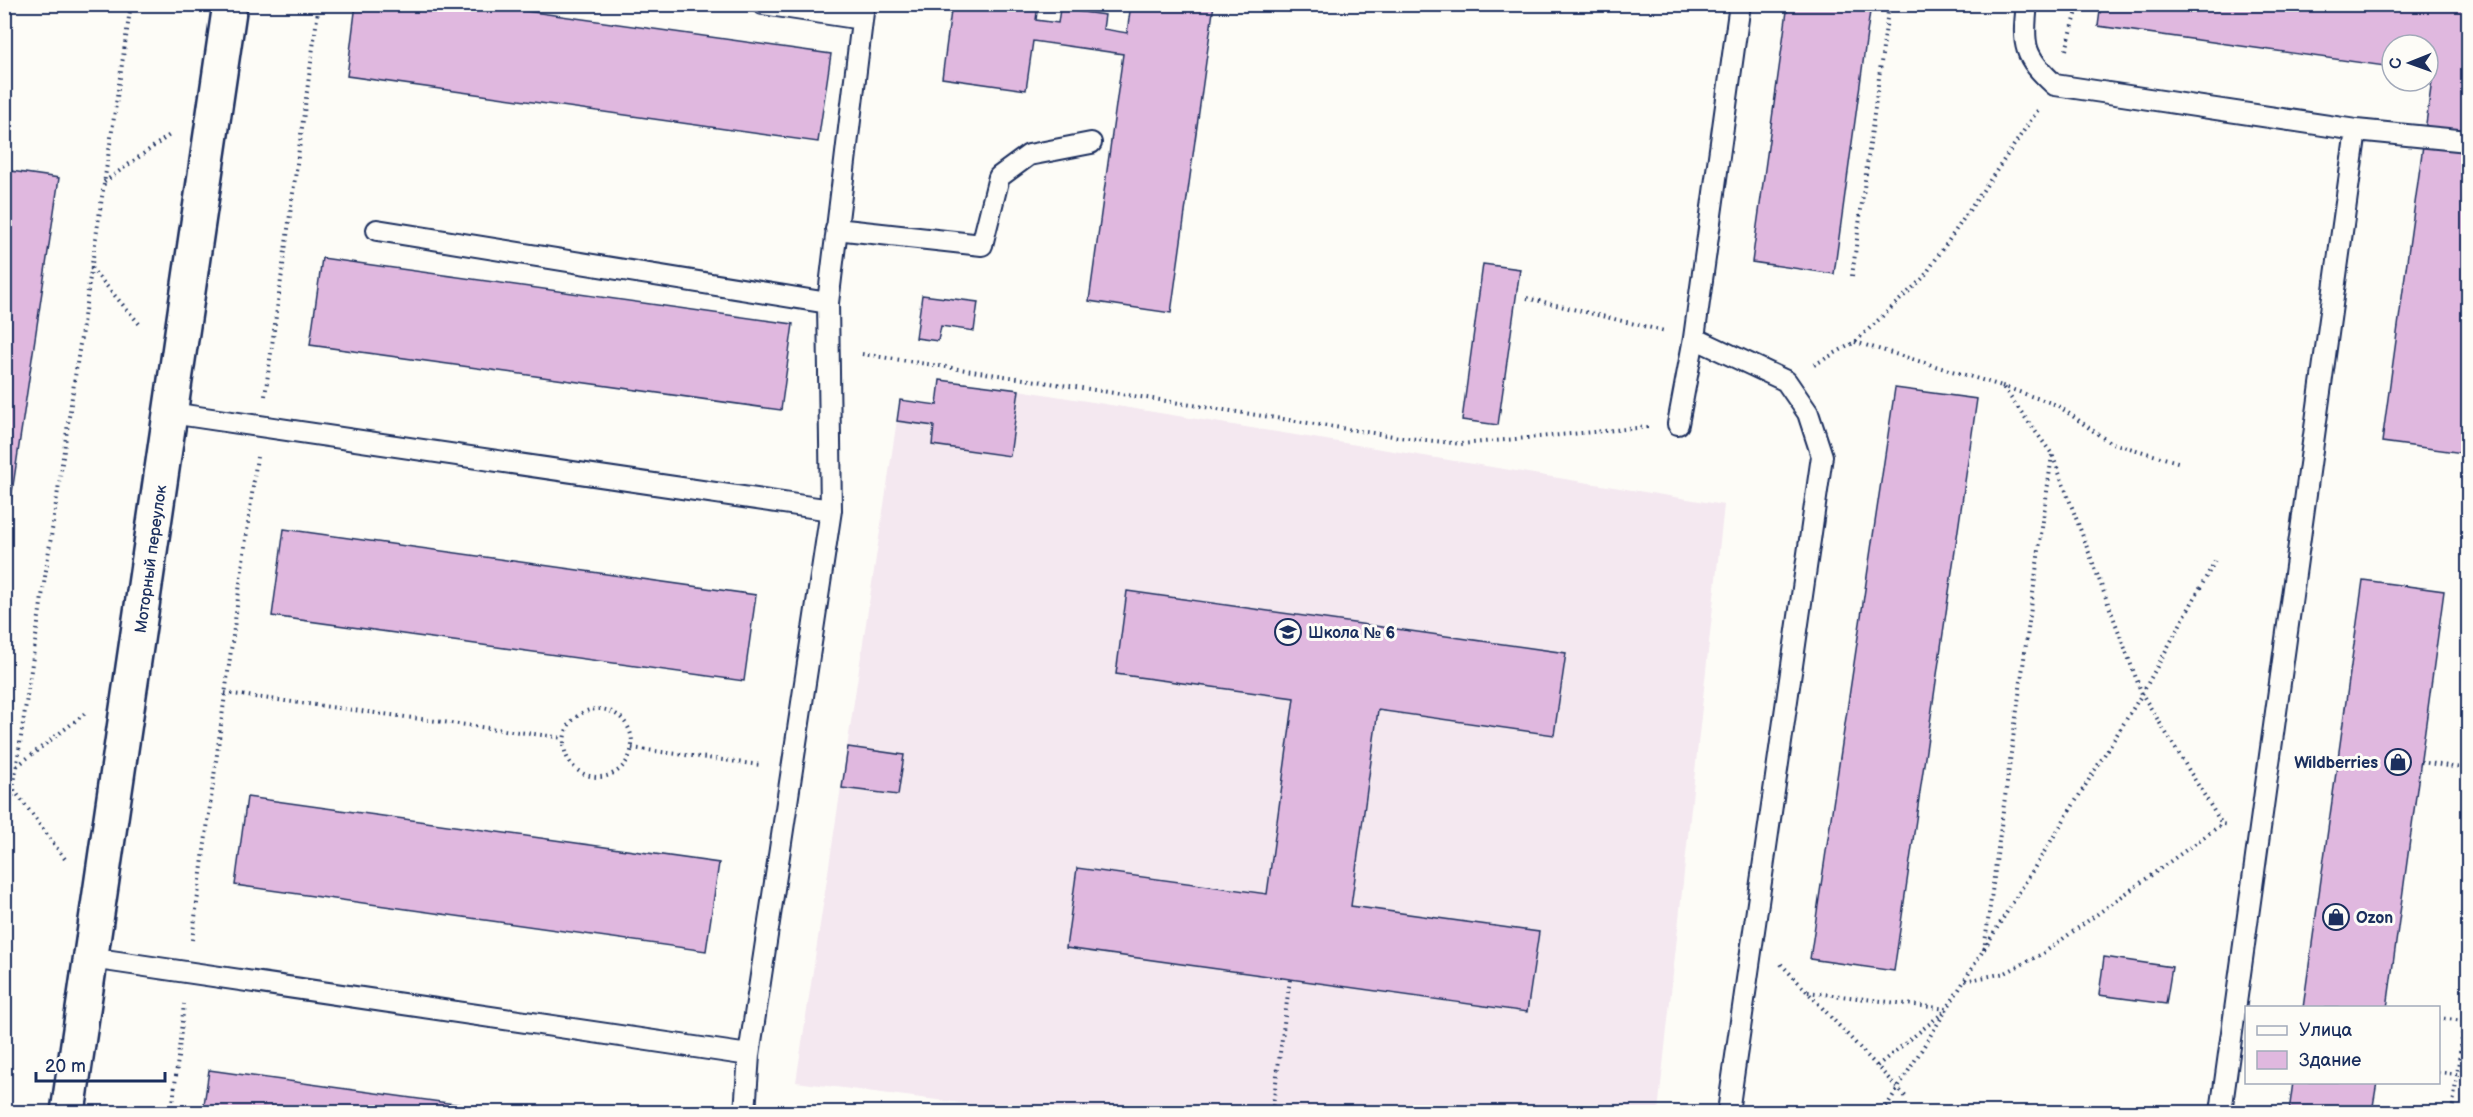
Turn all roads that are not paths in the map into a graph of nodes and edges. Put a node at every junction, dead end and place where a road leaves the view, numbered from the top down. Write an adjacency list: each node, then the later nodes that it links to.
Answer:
1 (230, 4): 13 (street, Моторный переулок)
2 (763, 4): 5 (lane)
3 (1740, 4): 12 (lane)
4 (2027, 4): 6 (lane)
5 (863, 12): 9 (lane)
6 (2356, 130): 7 (lane); 21 (lane)
7 (2469, 141)
8 (1090, 143): 9 (lane)
9 (837, 229): 11 (lane)
10 (377, 230): 11 (lane)
11 (828, 303): 15 (lane)
12 (1694, 338): 14 (lane); 20 (lane)
13 (171, 413): 15 (lane); 16 (street, Моторный переулок)
14 (1678, 424)
15 (831, 510): 17 (lane)
16 (91, 958): 17 (lane); 18 (street, Моторный переулок)
17 (749, 1055): 19 (lane)
18 (68, 1113)
19 (745, 1113)
20 (1728, 1113)
21 (2222, 1113)

